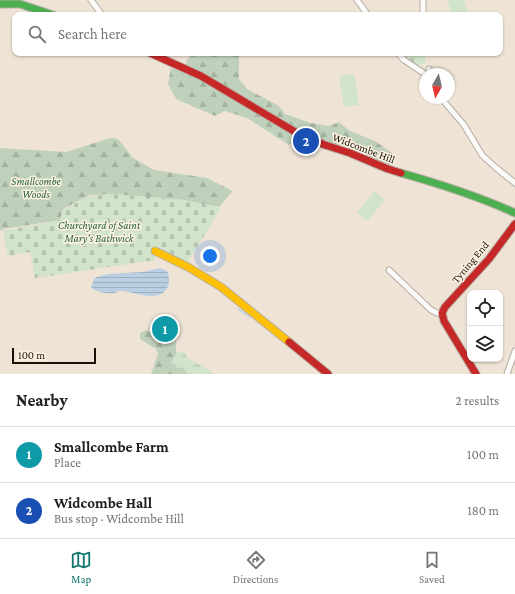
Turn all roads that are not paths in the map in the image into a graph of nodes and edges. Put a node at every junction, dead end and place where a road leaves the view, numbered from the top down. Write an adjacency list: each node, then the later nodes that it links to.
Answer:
1 (91, 0): 6 (street)
2 (357, 0): 7 (street)
3 (423, 0): 8 (street)
4 (3, 2): 5 (street)
5 (44, 12)
6 (100, 12)
7 (366, 12)
8 (423, 12)
9 (157, 56): 14 (street, Widcombe Hill)
10 (401, 56): 11 (street)
11 (419, 70)
12 (446, 104): 13 (street)
13 (515, 183)
14 (515, 213)
15 (515, 224): 18 (street, Tyning End)
16 (155, 251): 20 (street)
17 (389, 270): 18 (street)
18 (442, 313): 21 (street)
19 (515, 351): 22 (street)
20 (328, 374)
21 (476, 374)
22 (507, 374)

